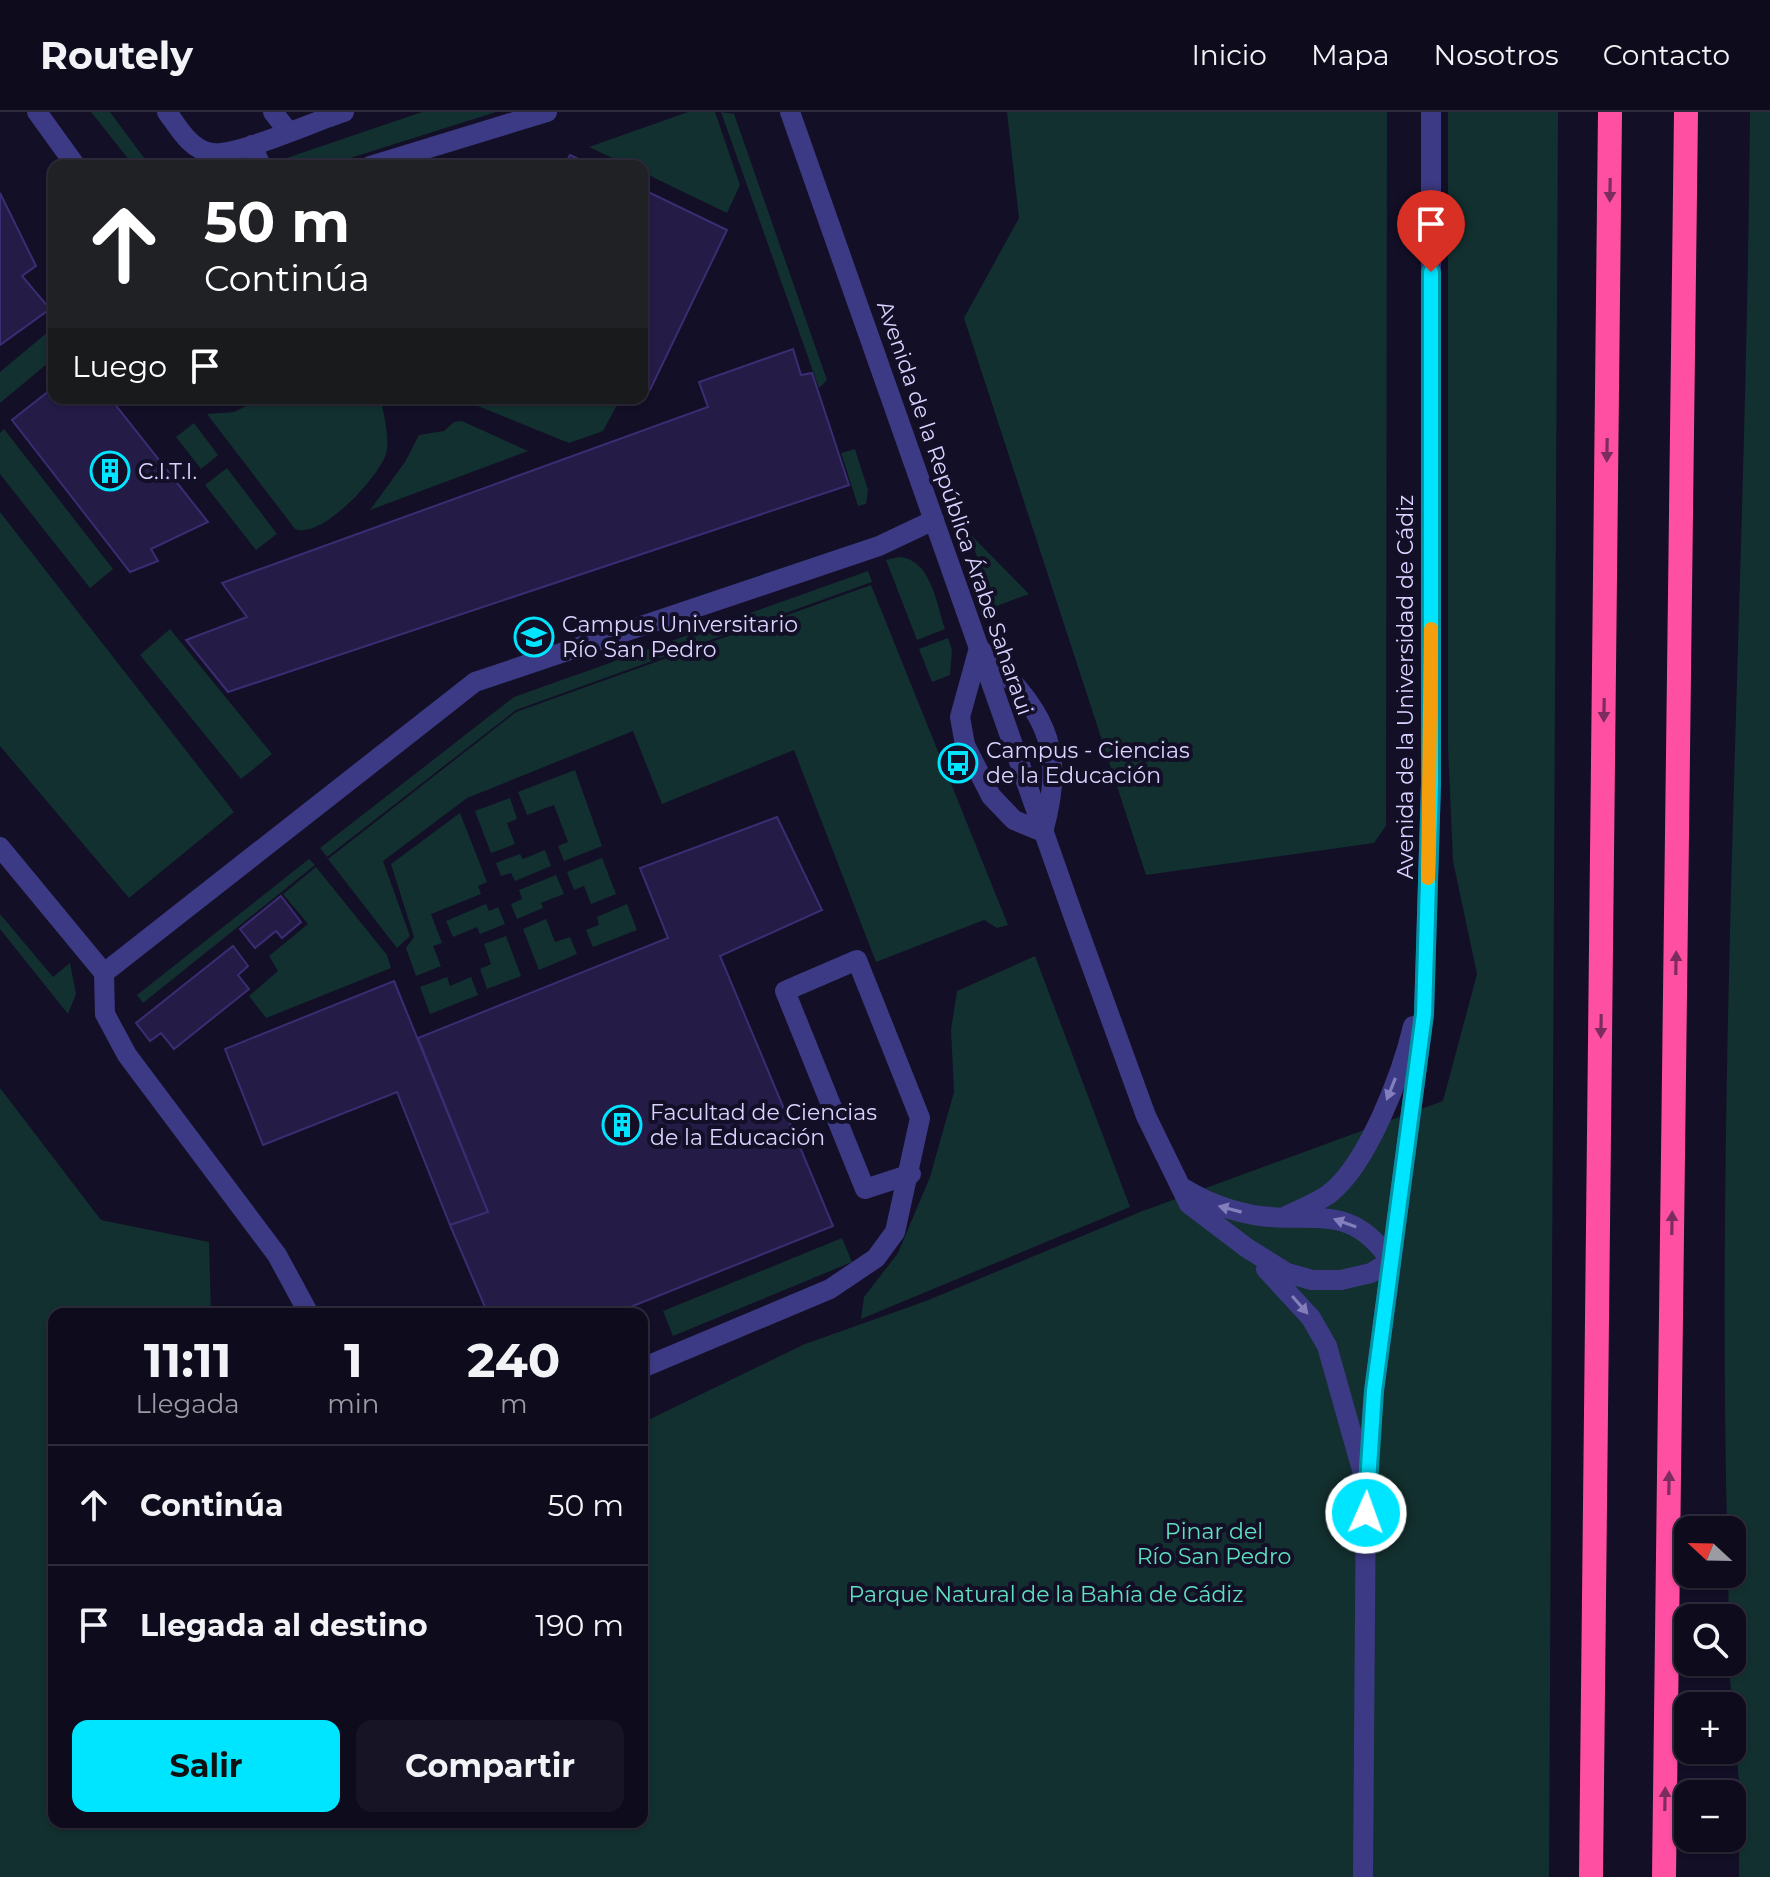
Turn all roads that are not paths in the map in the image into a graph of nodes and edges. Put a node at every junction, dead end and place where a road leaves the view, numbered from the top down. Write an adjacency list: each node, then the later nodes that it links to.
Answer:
1 (37, 112): 12 (street)
2 (167, 112): 11 (street)
3 (273, 112): 10 (street)
4 (344, 112): 10 (street)
5 (547, 112): 14 (street)
6 (790, 112): 15 (street, Avenida de la República Árabe Saharaui)
7 (1431, 112): 19 (street, Avenida de la Universidad de Cádiz)
8 (1610, 112): 30 (highway, one-way to 30)
9 (1686, 112): 31 (highway, one-way to 9)
10 (287, 130): 11 (street)
11 (252, 145): 13 (street)
12 (72, 160)
13 (258, 160)
14 (390, 160)
15 (934, 520): 16 (street, Avenida de la República Árabe Saharaui); 20 (street)
16 (979, 648): 17 (street, Avenida de la República Árabe Saharaui); 17 (street); 17 (street)
17 (1043, 832): 22 (street, Avenida de la República Árabe Saharaui)
18 (0, 847): 20 (street)
19 (1427, 932): 23 (street, one-way to 23); 25 (street, Avenida de la Universidad de Cádiz)
20 (104, 973): 26 (street)
21 (911, 1174): 21 (street); 27 (street)
22 (1182, 1186): 23 (street, one-way to 22); 24 (street, Avenida de la República Árabe Saharaui)
23 (1284, 1217): 25 (street, one-way to 23)
24 (1247, 1248): 25 (street); 28 (street, one-way to 28)
25 (1391, 1261): 28 (street, Avenida de la Universidad de Cádiz)
26 (306, 1308)
27 (648, 1365)
28 (1366, 1485): 29 (street)
29 (1363, 1877)
30 (1591, 1877)
31 (1664, 1877)

